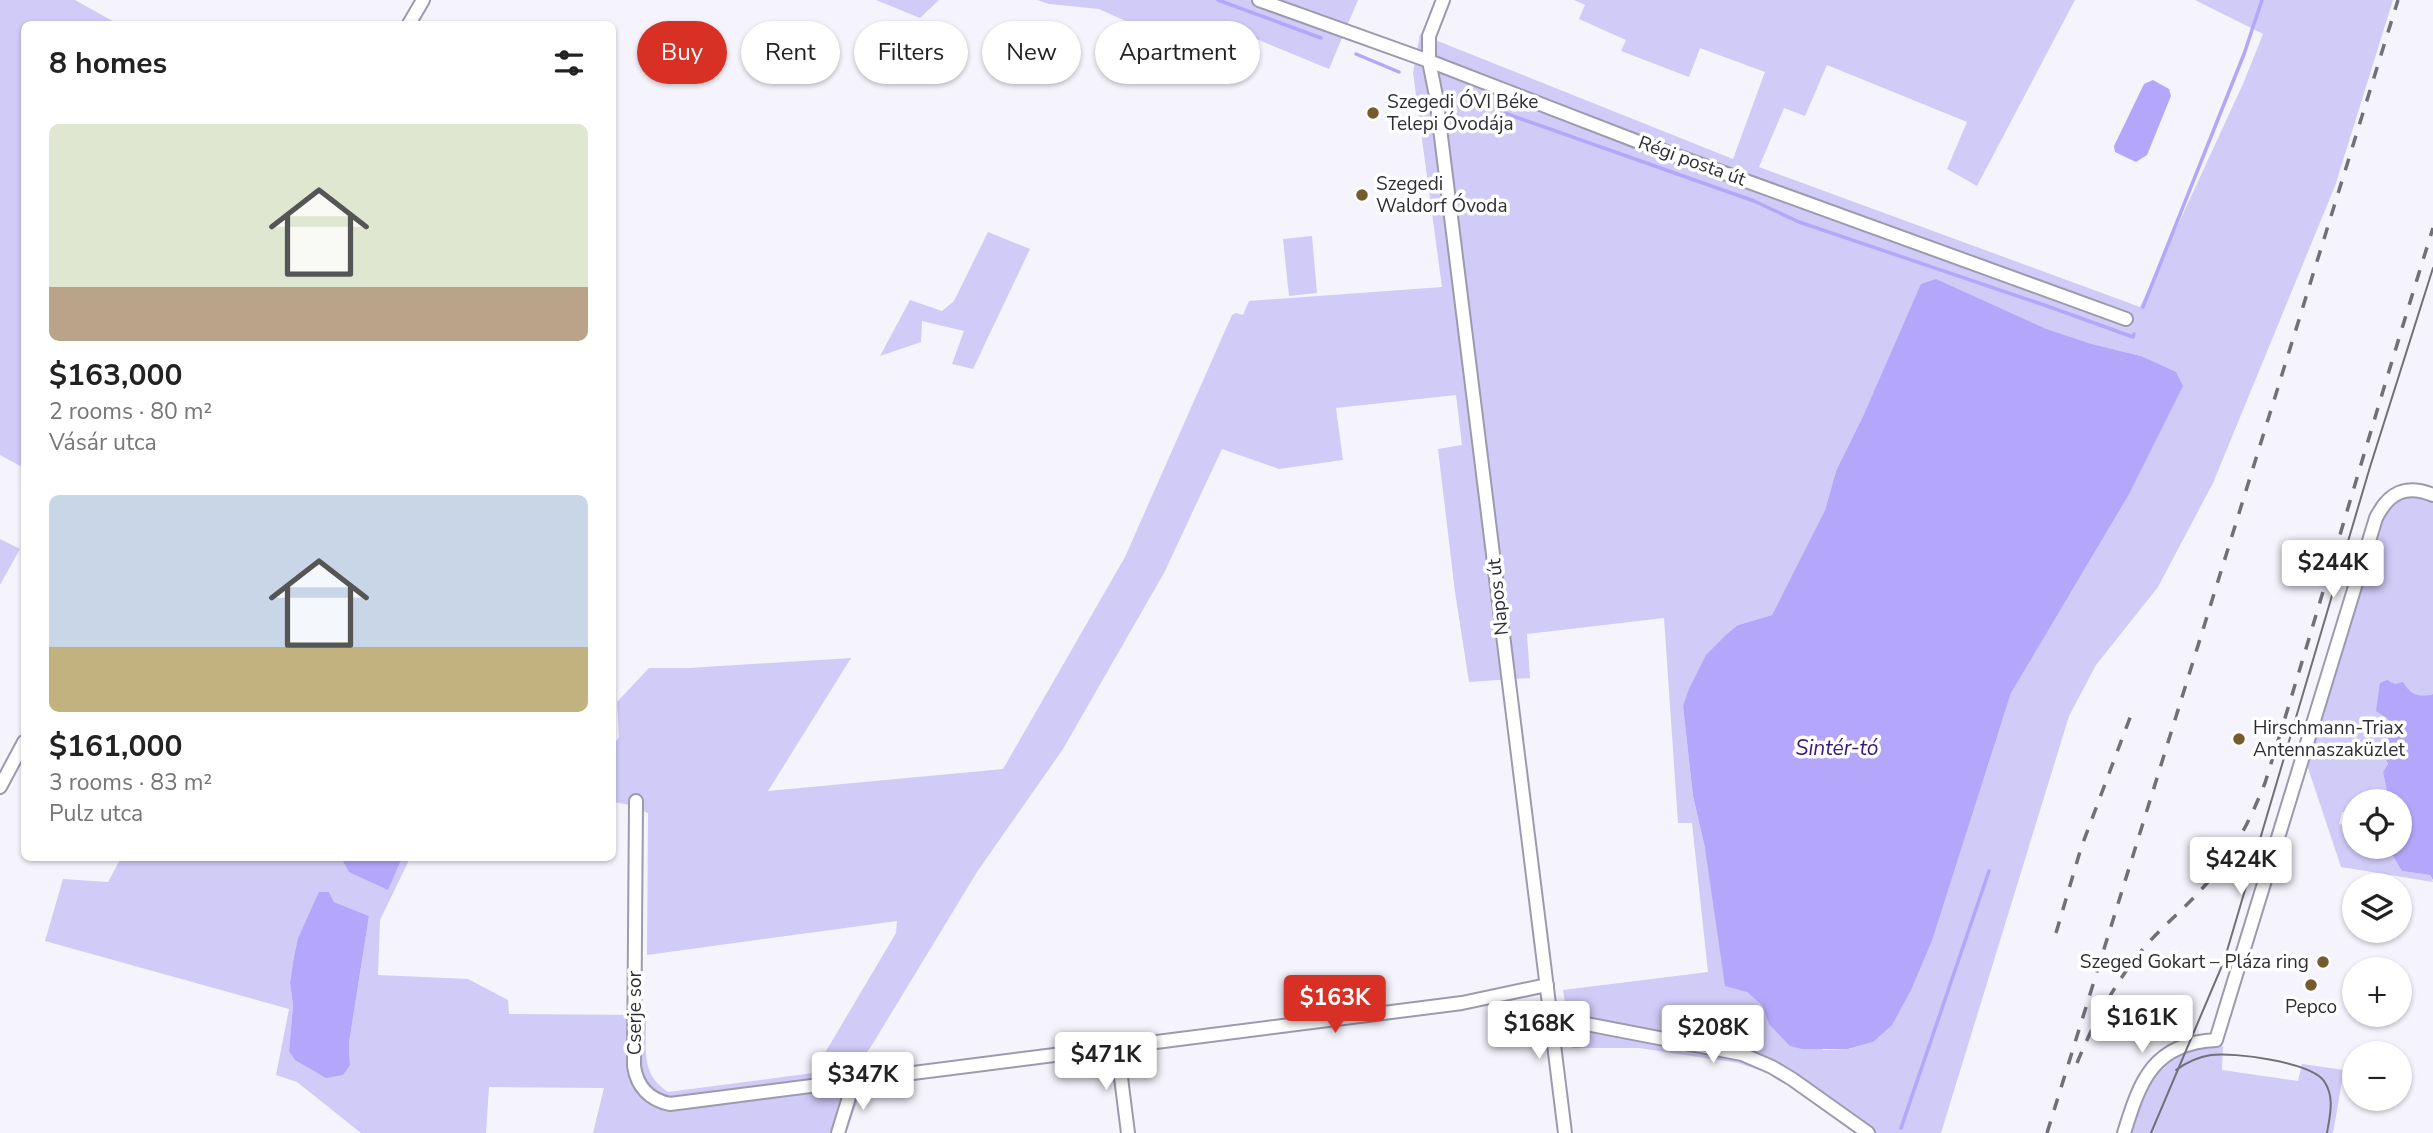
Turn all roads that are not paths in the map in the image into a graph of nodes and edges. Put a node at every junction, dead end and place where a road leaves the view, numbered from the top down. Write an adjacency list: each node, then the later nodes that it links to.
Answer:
1 (422, 0): 4 (street)
2 (1259, 0): 5 (street, Régi posta út)
3 (1443, 0): 5 (street, Napos út)
4 (411, 21)
5 (1429, 61): 6 (street, Régi posta út); 11 (street, Napos út)
6 (2126, 319)
7 (2433, 495): 19 (street)
8 (21, 748): 9 (street)
9 (0, 787)
10 (636, 801): 14 (street, Cserje sor)
11 (1547, 985): 12 (street, Napos út); 13 (street, Cserje sor)
12 (1550, 1017): 17 (street, Napos út); 18 (street)
13 (1116, 1046): 14 (street, Cserje sor); 16 (street)
14 (854, 1081): 15 (street)
15 (838, 1133)
16 (1128, 1133)
17 (1565, 1133)
18 (1868, 1133)
19 (2124, 1133)

